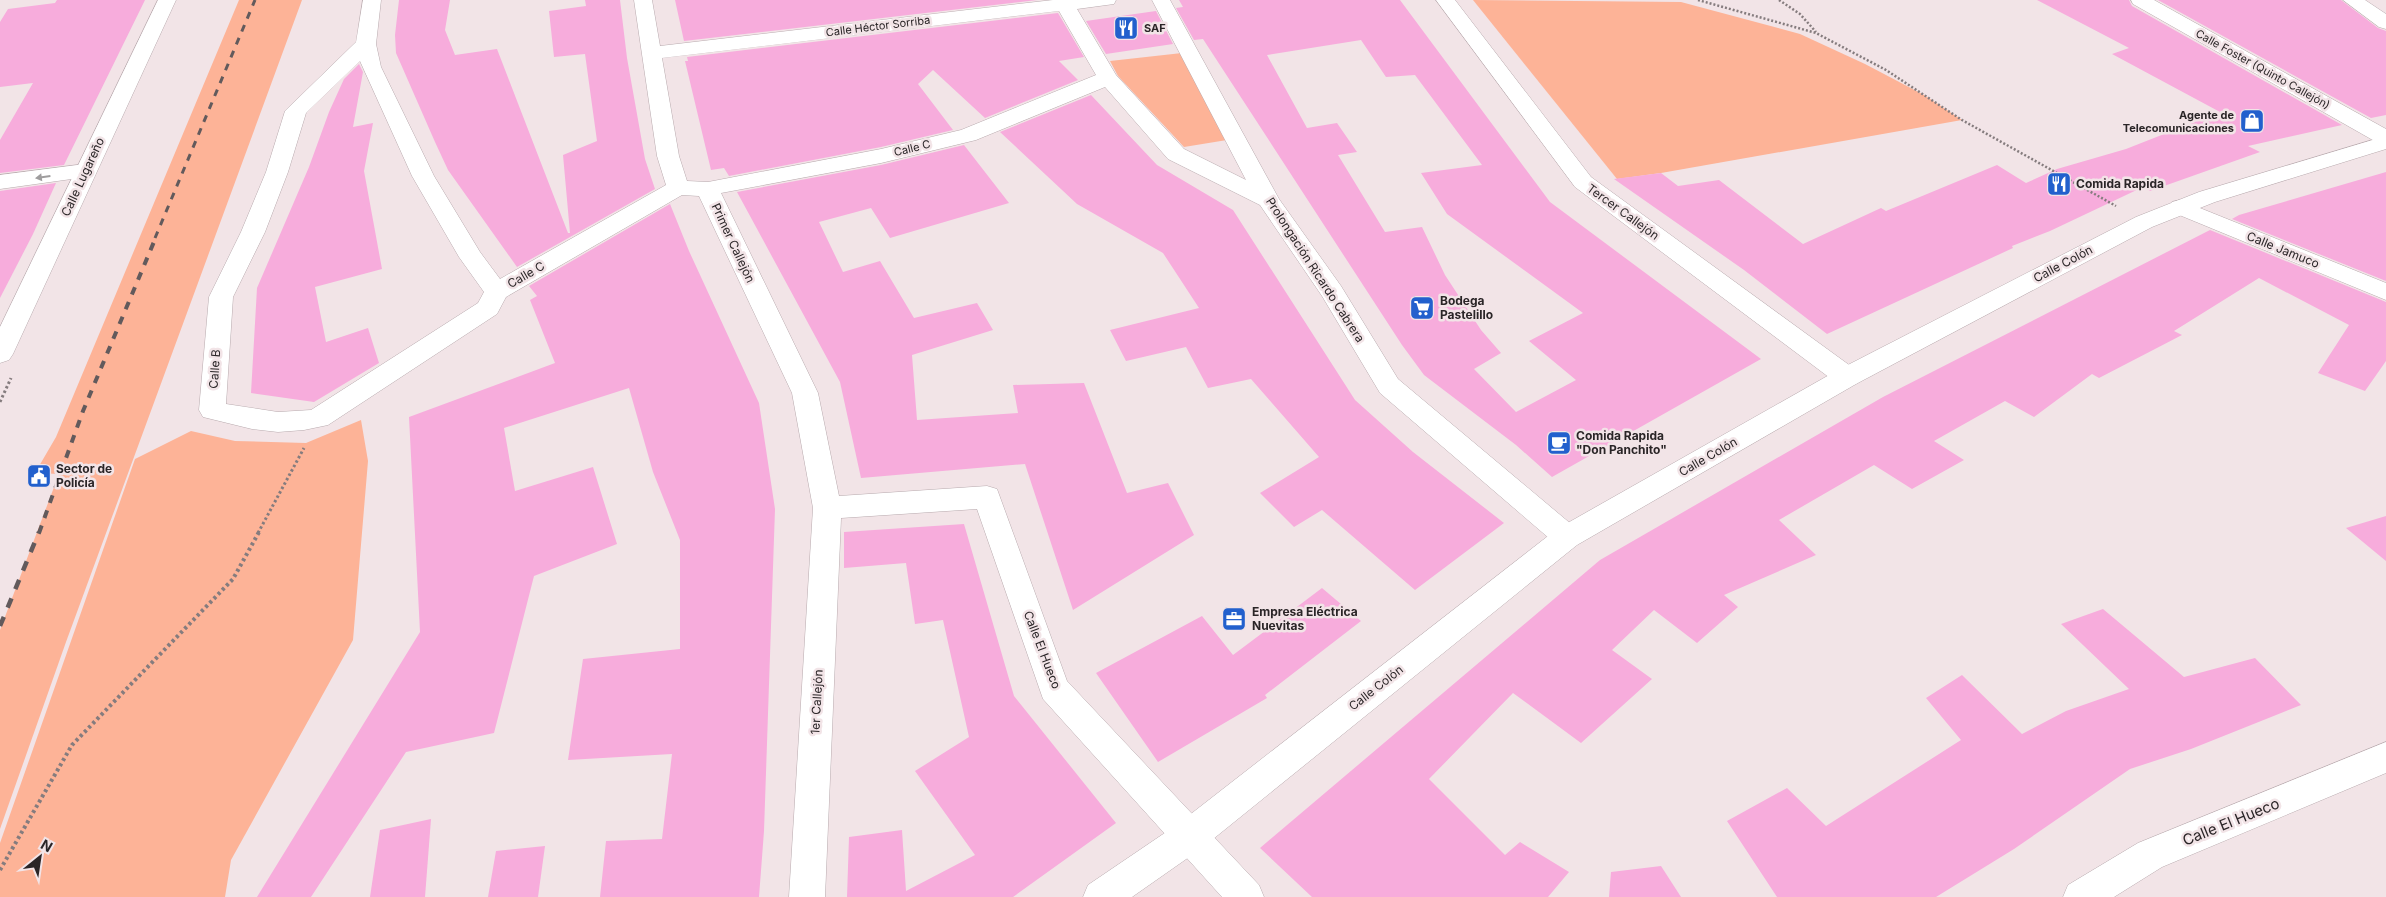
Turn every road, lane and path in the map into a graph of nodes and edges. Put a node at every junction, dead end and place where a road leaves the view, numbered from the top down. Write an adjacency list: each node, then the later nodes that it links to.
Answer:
1 (167, 0): 18 (street, Calle Lugareño)
2 (372, 0): 14 (street)
3 (643, 0): 15 (street)
4 (1107, 0): 11 (street, Calle Héctor Sorriba)
5 (1161, 0): 22 (street, Prolongación Ricardo Cabrera)
6 (1445, 0): 28 (street, Tercer Callejón)
7 (1698, 0): 13 (path)
8 (1779, 0): 13 (path)
9 (2140, 0): 17 (street, Calle Foster (Quinto Callejón))
10 (2352, 0): 12 (street)
11 (1063, 2): 15 (street, Calle Héctor Sorriba); 16 (street)
12 (2386, 23)
13 (1816, 33): 24 (path)
14 (366, 44): 25 (street); 29 (street, Calle B)
15 (650, 53): 20 (street)
16 (1108, 78): 21 (street, Calle C); 22 (street)
17 (2386, 140): 23 (street, Calle Colón)
18 (86, 171): 19 (street, one-way to 19); 27 (street, Calle Lugareño)
19 (0, 182)
20 (678, 188): 21 (street, Primer Callejón); 25 (street, Calle C)
21 (708, 189): 30 (street, Primer Callejón)
22 (1268, 200): 31 (street, Prolongación Ricardo Cabrera)
23 (2180, 208): 24 (street, Calle Colón); 26 (street, Calle Jamuco)
24 (2144, 222): 28 (street, Calle Colón)
25 (491, 283): 29 (street, Calle B)
26 (2386, 292)
27 (0, 354)
28 (1847, 377): 31 (street, Calle Colón)
29 (336, 408): 34 (path)
30 (827, 508): 33 (street, Calle El Hueco); 35 (street, 1er Callejón)
31 (1567, 537): 33 (street, Calle Colón)
32 (2386, 757): 38 (street, Calle El Hueco)
33 (1190, 836): 36 (street, Calle Colón); 37 (street, Calle El Hueco)
34 (0, 870)
35 (807, 897)
36 (1101, 897)
37 (1246, 897)
38 (2082, 897)

